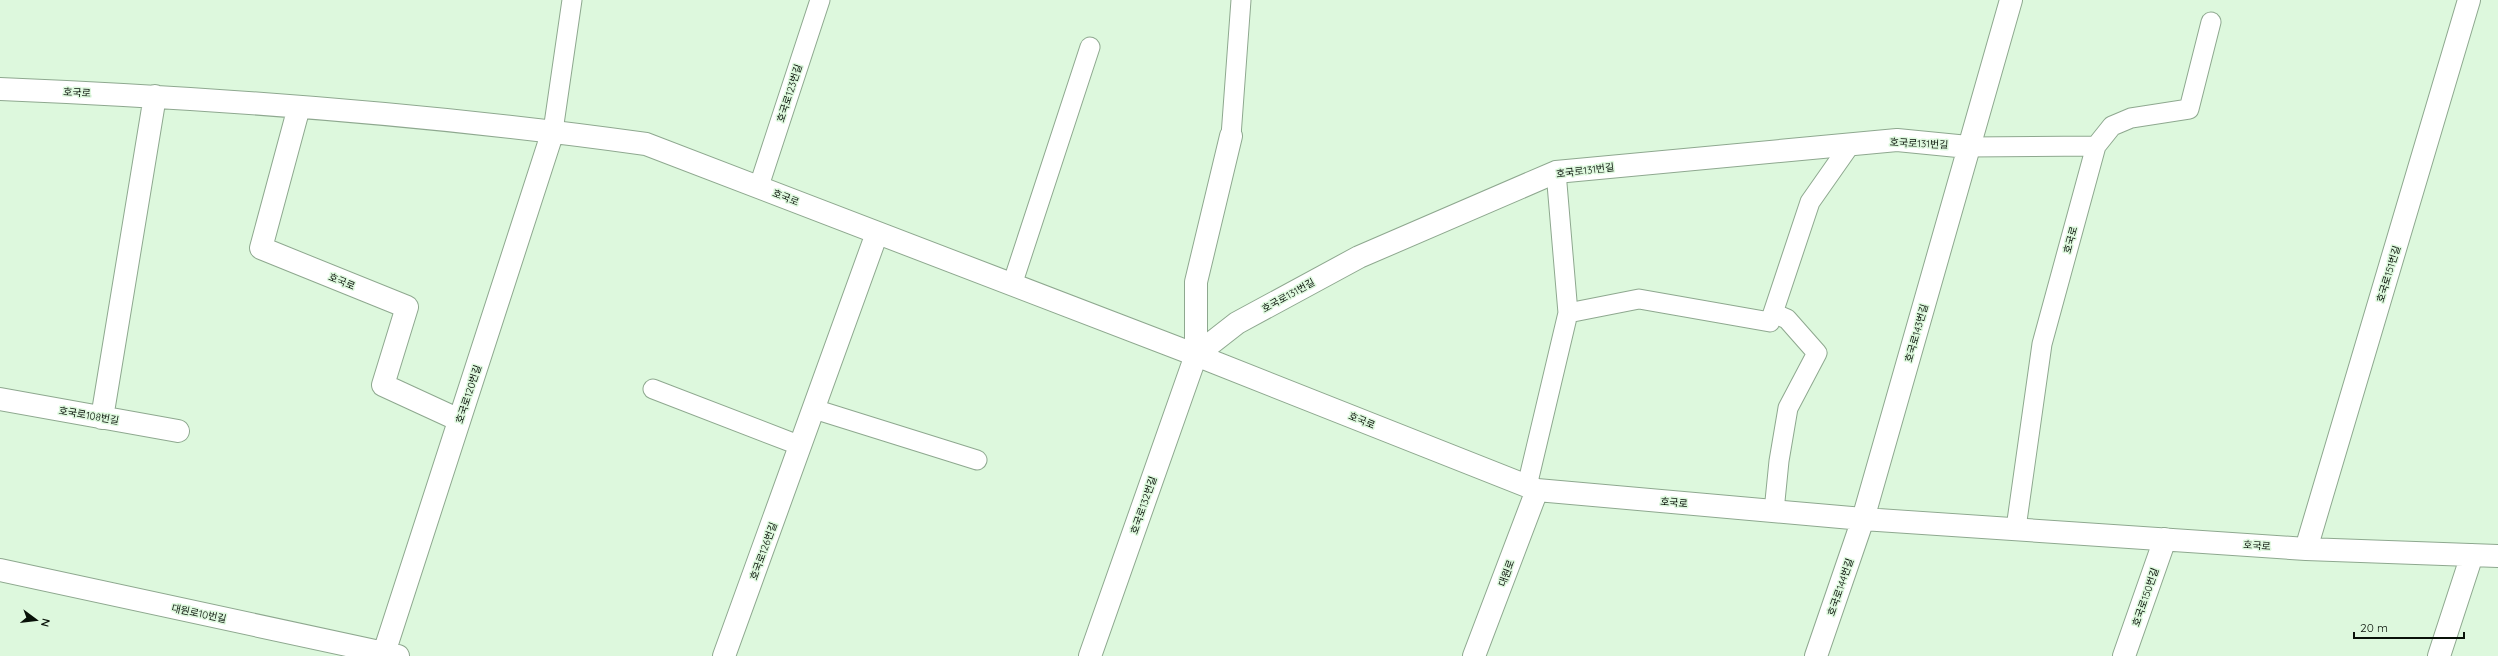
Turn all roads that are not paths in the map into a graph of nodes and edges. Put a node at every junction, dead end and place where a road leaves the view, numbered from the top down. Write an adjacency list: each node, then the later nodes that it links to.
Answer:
1 (572, 0): 11 (lane)
2 (820, 0): 17 (lane, 호국로123번길)
3 (1241, 0): 12 (lane)
4 (2011, 0): 14 (street, 호국로143번길)
5 (2469, 0): 36 (street, 호국로151번길)
6 (2211, 22): 15 (lane, 호국로)
7 (1090, 46): 19 (lane)
8 (0, 89): 9 (street, 호국로)
9 (155, 96): 10 (street, 호국로); 26 (street)
10 (299, 107): 11 (street, 호국로); 27 (street, 호국로)
11 (553, 131): 17 (street, 호국로); 27 (street, 호국로120번길)
12 (1231, 136): 22 (street)
13 (1850, 144): 14 (street, 호국로131번길); 16 (street, 호국로131번길); 21 (lane)
14 (1968, 146): 15 (lane); 33 (street, 호국로143번길)
15 (2096, 146): 34 (lane, 호국로)
16 (1556, 172): 20 (lane); 22 (street, 호국로131번길)
17 (759, 186): 18 (street, 호국로)
18 (877, 233): 19 (street, 호국로); 25 (street, 호국로126번길)
19 (1012, 285): 22 (street, 호국로)
20 (1568, 313): 21 (lane); 31 (lane)
21 (1774, 313): 32 (lane)
22 (1196, 355): 31 (street, 호국로); 42 (street, 호국로132번길)
23 (653, 389): 29 (lane)
24 (0, 399): 26 (street, 호국로108번길)
25 (814, 409): 29 (street, 호국로126번길); 30 (lane)
26 (102, 418): 28 (street, 호국로108번길)
27 (459, 420): 40 (street, 호국로120번길)
28 (178, 430)
29 (801, 446): 41 (street, 호국로126번길)
30 (977, 460)
31 (1532, 488): 32 (street, 호국로); 43 (street, 대원로)
32 (1774, 511): 33 (street, 호국로)
33 (1863, 519): 34 (street, 호국로); 44 (street, 호국로144번길)
34 (2016, 528): 35 (street, 호국로)
35 (2165, 539): 36 (street, 호국로); 45 (street, 호국로150번길)
36 (2306, 549): 37 (street, 호국로)
37 (2472, 555): 38 (street, 호국로); 46 (street)
38 (2498, 556)
39 (0, 570): 40 (street, 대원로10번길)
40 (388, 655)
41 (724, 656)
42 (1090, 656)
43 (1474, 656)
44 (1816, 656)
45 (2124, 656)
46 (2439, 656)

